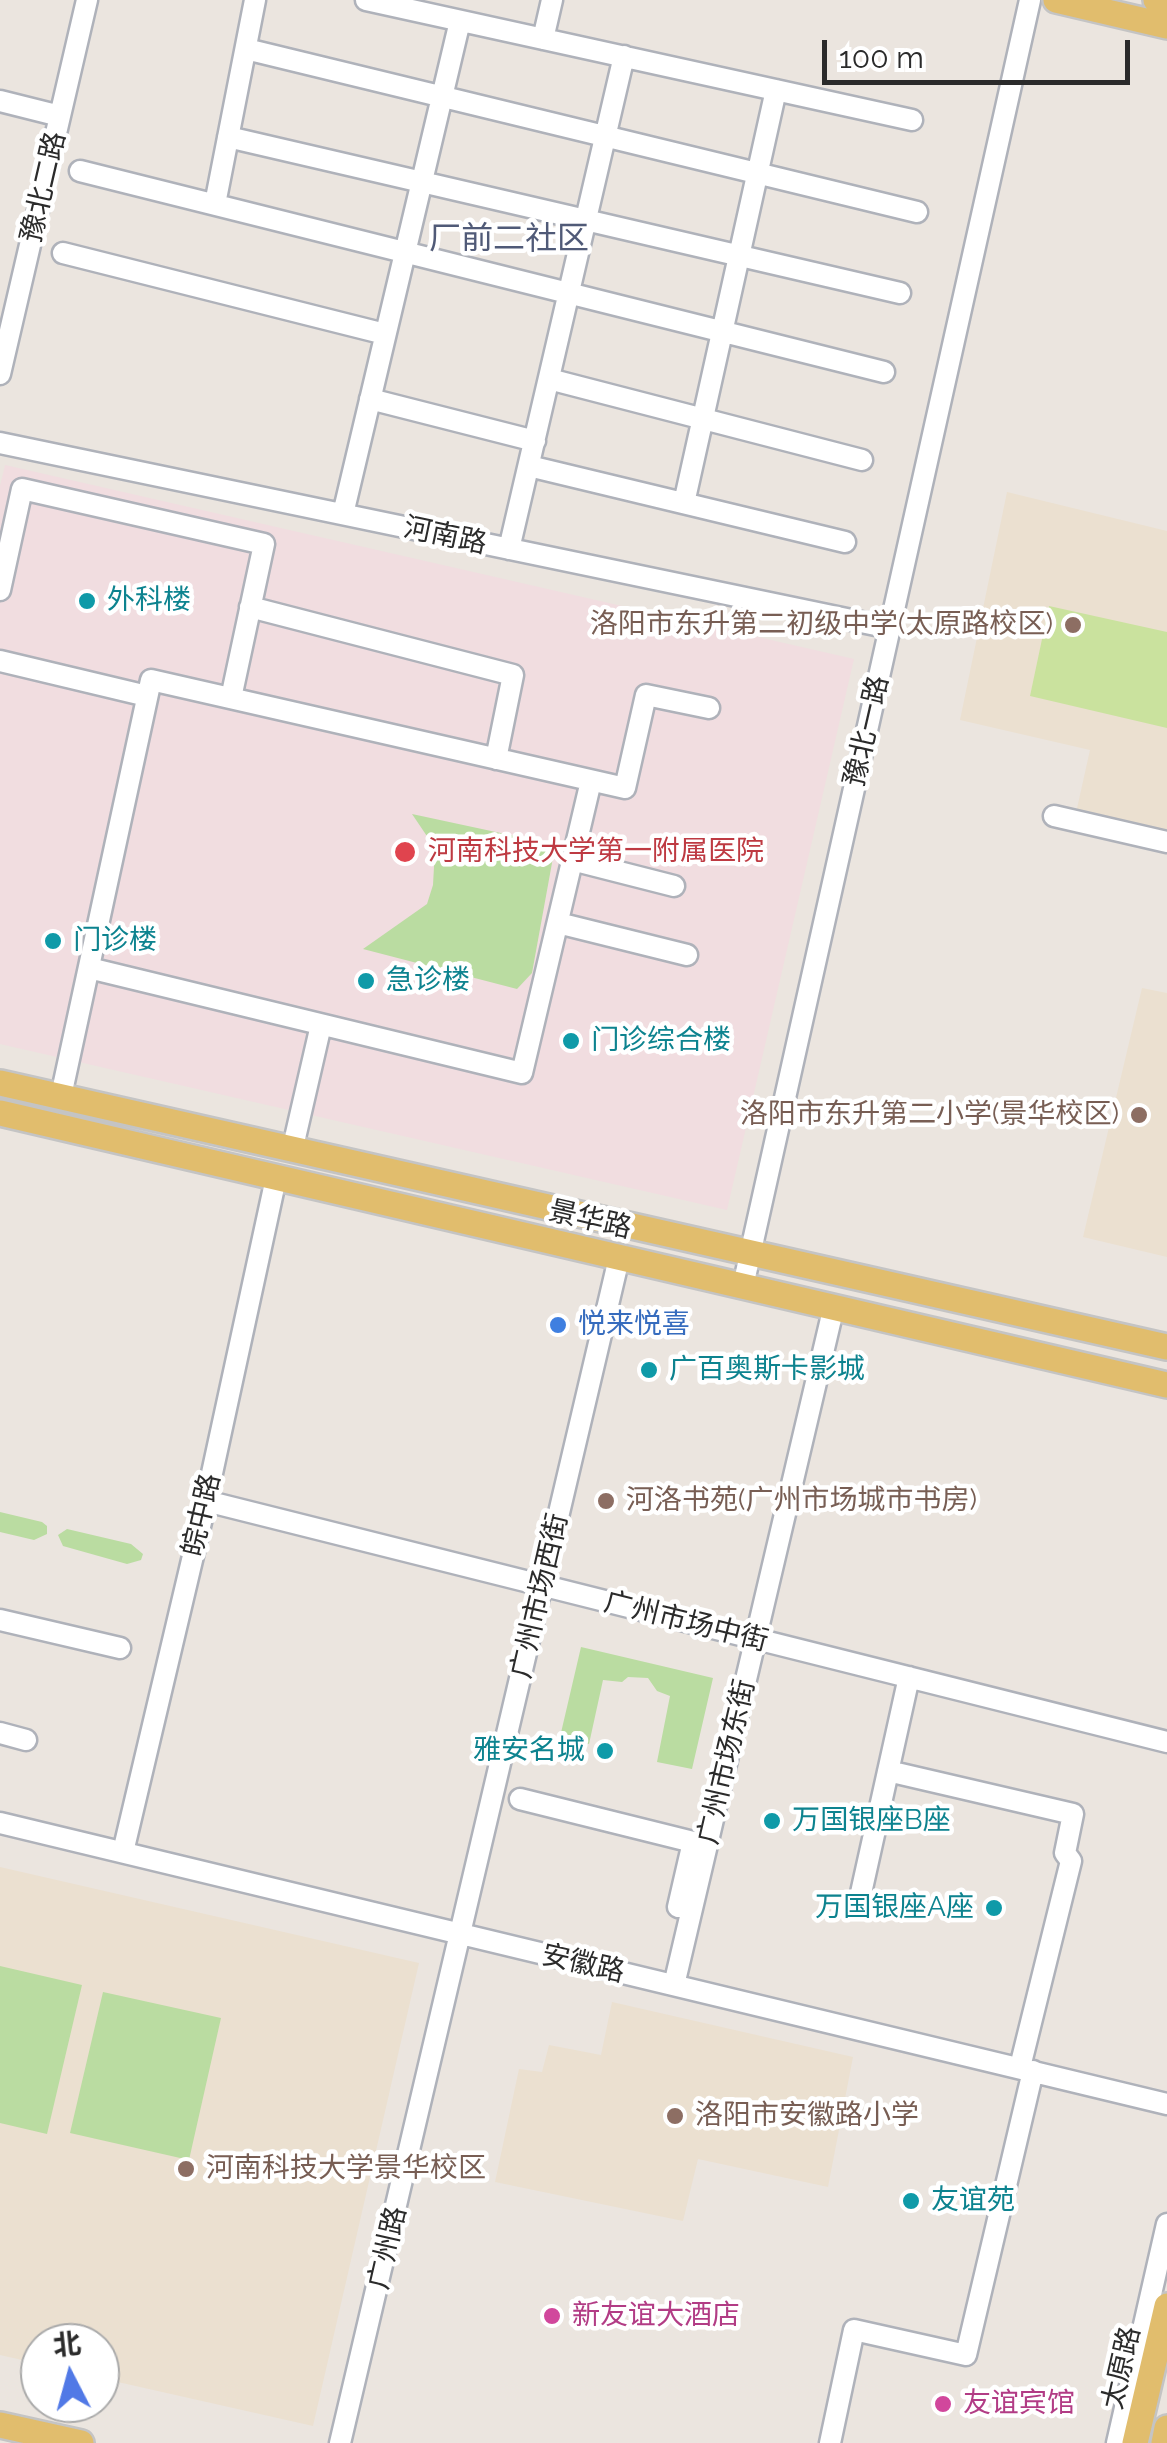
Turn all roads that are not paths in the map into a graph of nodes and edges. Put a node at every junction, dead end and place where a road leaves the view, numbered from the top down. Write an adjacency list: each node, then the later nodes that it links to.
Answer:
1 (87, 0): 17 (street, 豫北二路)
2 (256, 0): 12 (street)
3 (366, 0): 9 (street)
4 (552, 0): 11 (street)
5 (1030, 0): 50 (street, 豫北一路)
6 (1056, 0): 10 (main road)
7 (1156, 0): 8 (main road)
8 (1167, 2)
9 (460, 20): 11 (street); 15 (street)
10 (1167, 26)
11 (544, 39): 13 (street)
12 (246, 48): 15 (street); 20 (street)
13 (624, 56): 14 (street); 19 (street)
14 (776, 90): 18 (street); 22 (street)
15 (442, 96): 19 (street); 23 (street)
16 (0, 101): 17 (street)
17 (60, 116): 32 (street, 豫北二路)
18 (912, 120)
19 (606, 136): 22 (street); 26 (street)
20 (228, 137): 23 (street); 24 (street)
21 (80, 171): 24 (street)
22 (757, 173): 25 (street); 29 (street)
23 (422, 182): 26 (street); 27 (street)
24 (215, 204): 27 (street)
25 (917, 212)
26 (586, 220): 29 (street); 30 (street)
27 (405, 252): 30 (street); 34 (street)
28 (63, 253): 34 (street)
29 (739, 256): 31 (street); 33 (street)
30 (569, 293): 33 (street); 37 (street)
31 (900, 293)
32 (7, 311): 36 (street, 豫北二路)
33 (722, 331): 35 (street); 39 (street)
34 (386, 334): 38 (street)
35 (884, 372)
36 (0, 374)
37 (549, 379): 39 (street); 40 (street)
38 (370, 399): 40 (street); 45 (street)
39 (703, 419): 42 (street); 44 (street)
40 (535, 441): 43 (street)
41 (0, 443): 45 (street, 河南路)
42 (862, 460)
43 (529, 466): 44 (street); 47 (street)
44 (684, 503): 46 (street)
45 (343, 514): 47 (street, 河南路)
46 (844, 542)
47 (510, 549): 50 (street, 河南路)
48 (0, 590): 49 (street)
49 (250, 607): 53 (street); 55 (street)
50 (890, 628): 70 (street, 豫北一路)
51 (0, 661): 52 (street)
52 (147, 696): 53 (street); 63 (street)
53 (231, 698): 55 (street)
54 (708, 708): 56 (street)
55 (496, 759): 56 (street)
56 (591, 781): 59 (street)
57 (1054, 816): 58 (street)
58 (1167, 842)
59 (572, 860): 60 (street); 61 (street)
60 (674, 886)
61 (558, 923): 62 (street); 64 (street)
62 (687, 955)
63 (89, 968): 64 (street); 66 (street)
64 (321, 1025): 68 (street)
65 (0, 1083): 66 (main road, 景华路)
66 (61, 1096): 68 (main road, 景华路)
67 (0, 1112): 69 (main road, 景华路)
68 (292, 1151): 70 (main road, 景华路)
69 (276, 1178): 71 (main road, 景华路); 76 (street, 皖中路)
70 (749, 1254): 72 (street, 豫北一路); 74 (main road, 景华路)
71 (619, 1258): 72 (main road, 景华路); 77 (street, 广州市场西街)
72 (743, 1286): 73 (main road, 景华路)
73 (834, 1306): 75 (main road, 景华路); 79 (street, 广州市场东街)
74 (1167, 1347)
75 (1167, 1385)
76 (206, 1500): 77 (street, 广州市场中街); 88 (street, 皖中路)
77 (543, 1586): 79 (street, 广州市场中街); 90 (street, 广州市场西街)
78 (0, 1620): 80 (street)
79 (756, 1639): 81 (street, 广州市场中街); 91 (street, 广州市场东街)
80 (120, 1648)
81 (908, 1677): 84 (street, 广州市场中街); 85 (street)
82 (0, 1733): 83 (street)
83 (26, 1740)
84 (1167, 1742)
85 (888, 1771): 89 (street); 92 (street)
86 (520, 1799): 91 (street)
87 (0, 1822): 88 (street, 安徽路)
88 (123, 1852): 90 (street, 安徽路)
89 (861, 1892)
90 (461, 1935): 91 (street, 安徽路); 99 (street, 广州路)
91 (668, 1984): 92 (street, 安徽路)
92 (1027, 2069): 93 (street, 安徽路); 100 (street)
93 (1167, 2104)
94 (1167, 2224): 101 (street)
95 (1167, 2306): 102 (main road, 太原路)
96 (0, 2425): 98 (main road)
97 (1167, 2428): 103 (main road, 太原路)
98 (81, 2443)
99 (340, 2443)
100 (830, 2443)
101 (1117, 2443)
102 (1135, 2443)
103 (1164, 2443)

